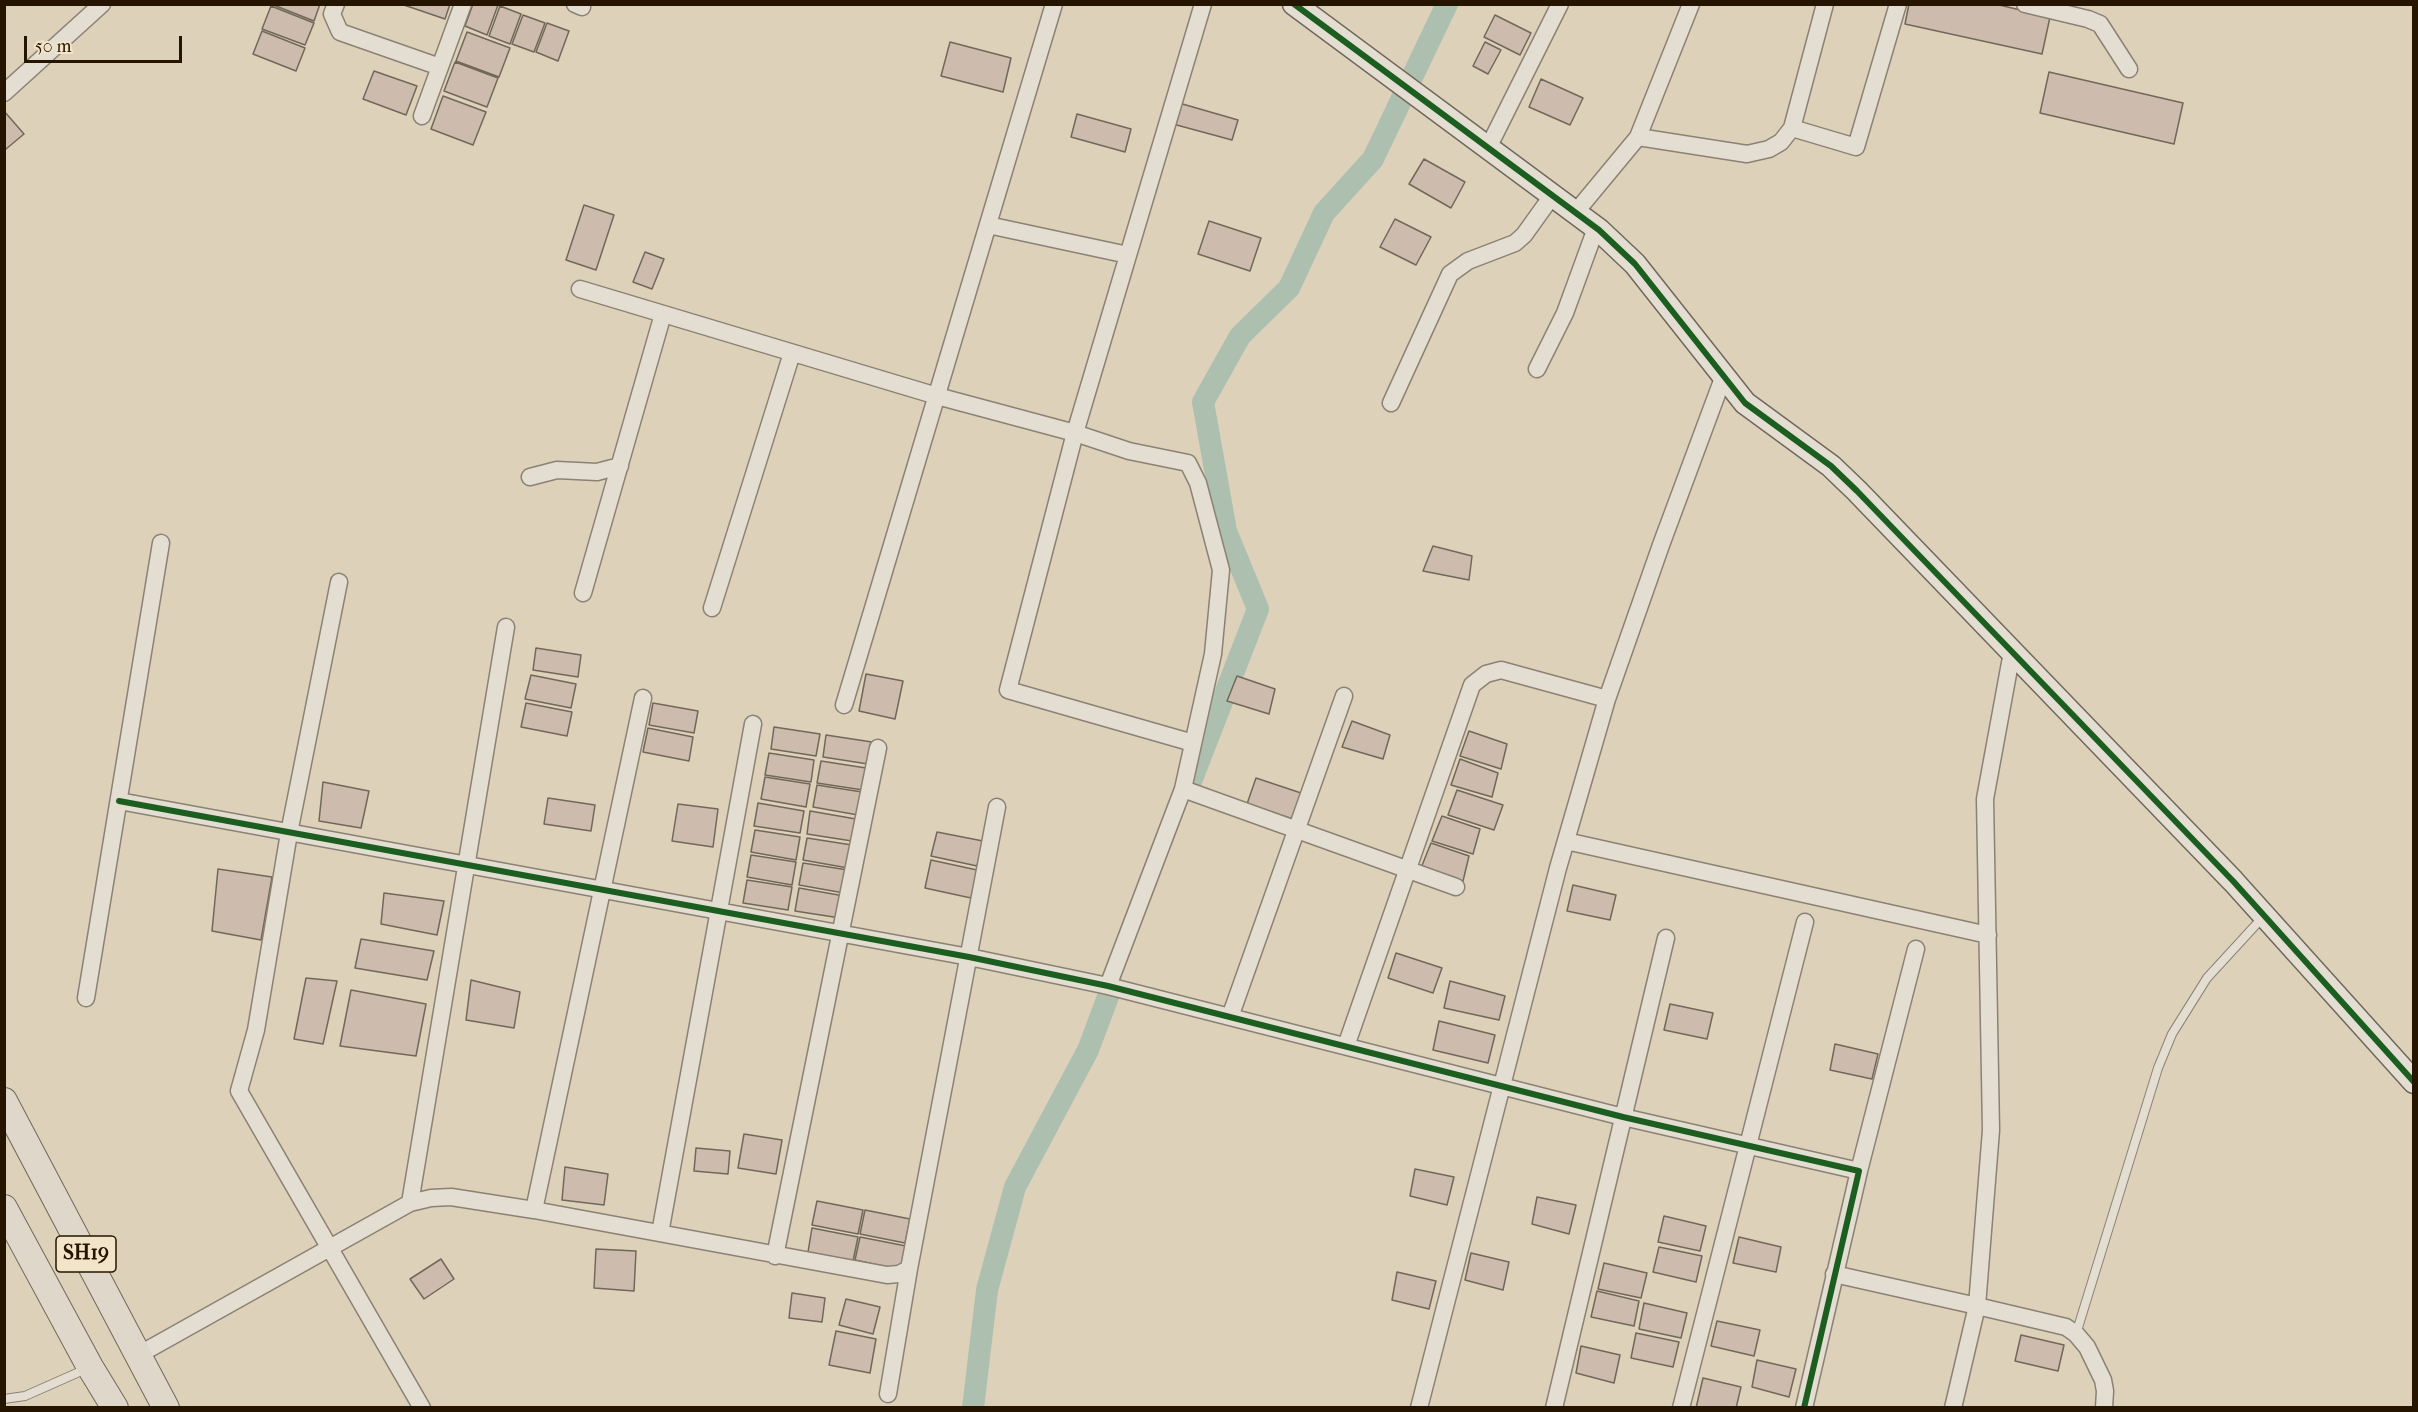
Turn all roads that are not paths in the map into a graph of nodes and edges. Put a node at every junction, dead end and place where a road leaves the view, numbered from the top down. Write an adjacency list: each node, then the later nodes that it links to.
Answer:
1 (102, 4): 14 (street)
2 (336, 4): 12 (street)
3 (463, 4): 12 (street)
4 (1054, 4): 21 (street)
5 (1203, 4): 23 (street)
6 (1560, 4): 18 (street)
7 (1691, 4): 17 (street)
8 (1825, 4): 16 (street)
9 (1898, 4): 16 (street)
10 (2025, 4): 13 (street)
11 (1301, 7): 18 (street)
12 (440, 67): 15 (street)
13 (2129, 69)
14 (4, 93)
15 (422, 116)
16 (1792, 128): 17 (street)
17 (1638, 137): 20 (street)
18 (1488, 148): 19 (street)
19 (1552, 196): 20 (street); 30 (street)
20 (1575, 213): 22 (street)
21 (988, 225): 23 (street); 29 (street)
22 (1596, 228): 27 (street); 28 (street)
23 (1128, 255): 31 (street)
24 (580, 289): 25 (street)
25 (663, 314): 26 (street); 32 (street)
26 (792, 353): 29 (street); 37 (street)
27 (1537, 369)
28 (1723, 378): 39 (street); 42 (street)
29 (937, 396): 31 (street); 43 (street)
30 (1390, 403)
31 (1075, 433): 45 (street); 45 (street)
32 (620, 466): 33 (street); 36 (street)
33 (530, 477)
34 (161, 543): 48 (street)
35 (339, 582): 51 (street)
36 (583, 593)
37 (712, 608)
38 (506, 627): 53 (street)
39 (2012, 652): 58 (street); 61 (street)
40 (1344, 696): 50 (street)
41 (643, 698): 56 (street)
42 (1607, 699): 52 (street); 54 (street)
43 (844, 705)
44 (753, 724): 57 (street)
45 (1193, 743): 47 (street)
46 (878, 748): 60 (street)
47 (1183, 789): 50 (street); 65 (street)
48 (119, 801): 51 (street); 66 (street)
49 (997, 807): 64 (street)
50 (1296, 830): 54 (street); 67 (street)
51 (289, 833): 53 (street); 79 (street)
52 (1566, 841): 61 (street); 70 (street)
53 (466, 865): 56 (street); 75 (street)
54 (1408, 870): 55 (street); 68 (street)
55 (1456, 888)
56 (602, 890): 57 (street); 77 (street)
57 (718, 912): 60 (street); 78 (street)
58 (2265, 915): 69 (street); 84 (lane)
59 (1805, 922): 73 (street)
60 (841, 934): 64 (street); 80 (street)
61 (1988, 935): 83 (street)
62 (1666, 938): 72 (street)
63 (1916, 949): 74 (street)
64 (969, 957): 65 (street); 81 (street)
65 (1108, 986): 67 (street)
66 (86, 998)
67 (1230, 1017): 68 (street)
68 (1346, 1046): 70 (street)
69 (2414, 1082)
70 (1503, 1086): 72 (street); 92 (street)
71 (4, 1101): 85 (main road, SH19)
72 (1623, 1117): 73 (street); 93 (street)
73 (1748, 1146): 74 (street); 94 (street)
74 (1859, 1171): 82 (street)
75 (410, 1203): 77 (street); 79 (street)
76 (4, 1208): 86 (main road, SH19)
77 (534, 1210): 78 (street)
78 (660, 1233): 80 (street)
79 (330, 1248): 85 (street); 91 (street)
80 (775, 1256): 81 (street)
81 (909, 1269): 87 (street)
82 (1834, 1274): 83 (street); 95 (street)
83 (1977, 1306): 84 (street); 96 (street)
84 (2076, 1334): 97 (street)
85 (140, 1354): 90 (main road, SH19)
86 (90, 1367): 88 (lane); 89 (main road, SH19)
87 (888, 1394)
88 (4, 1399)
89 (115, 1407)
90 (166, 1407)
91 (422, 1407)
92 (1419, 1407)
93 (1554, 1407)
94 (1681, 1407)
95 (1804, 1407)
96 (1953, 1407)
97 (2104, 1407)

